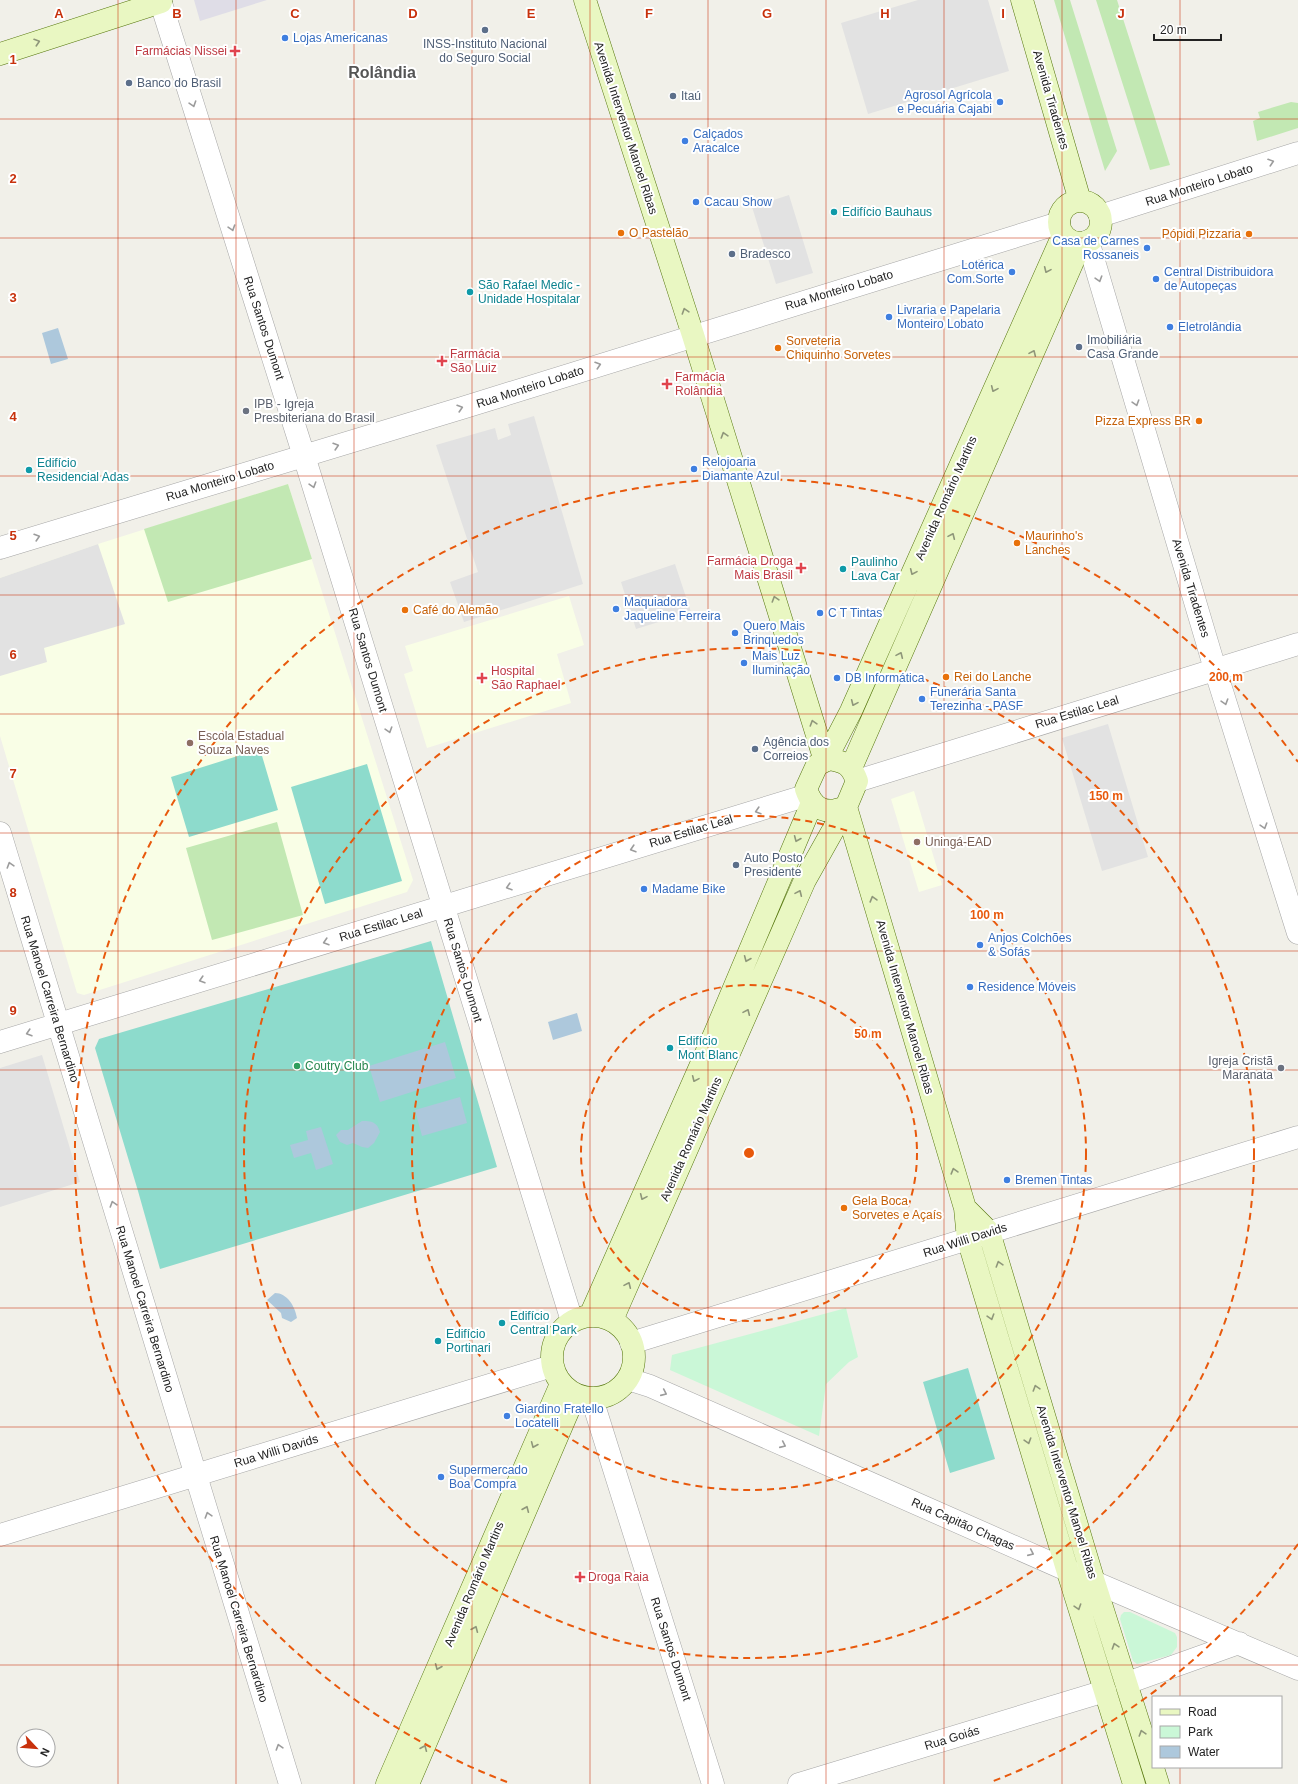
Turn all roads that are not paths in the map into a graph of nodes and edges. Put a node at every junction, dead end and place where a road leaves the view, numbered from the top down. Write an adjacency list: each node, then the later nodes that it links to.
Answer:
1 (119, 0): 5 (street)
2 (585, 0): 11 (street, Avenida Interventor Manoel Ribas, one-way to 2)
3 (1022, 0): 8 (street, Avenida Tiradentes)
4 (161, 1): 6 (street, one-way to 4); 13 (street, Rua Santos Dumont, one-way to 13)
5 (0, 38)
6 (0, 54)
7 (1298, 153): 9 (street, Rua Monteiro Lobato, one-way to 7)
8 (1080, 201): 9 (street); 10 (street)
9 (1100, 216): 10 (street)
10 (1073, 236): 11 (street, Rua Monteiro Lobato); 12 (street, Avenida Romário Martins); 16 (street, Avenida Tiradentes, one-way to 16)
11 (693, 335): 13 (street, Rua Monteiro Lobato, one-way to 11); 17 (street, Avenida Interventor Manoel Ribas, one-way to 11)
12 (977, 453): 17 (street, Avenida Romário Martins, one-way to 17); 18 (street, Avenida Romário Martins, one-way to 12)
13 (304, 456): 14 (street, Rua Monteiro Lobato, one-way to 13); 22 (street, Rua Santos Dumont, one-way to 22)
14 (0, 548)
15 (1298, 644): 16 (street, Rua Estilac Leal)
16 (1215, 669): 18 (street, Rua Estilac Leal); 23 (street, Avenida Tiradentes, one-way to 23)
17 (825, 760): 18 (street); 19 (street)
18 (854, 775): 20 (street)
19 (810, 799): 20 (street); 22 (street, Rua Estilac Leal, one-way to 22); 25 (street, Avenida Romário Martins, one-way to 25)
20 (846, 806): 25 (street, Avenida Romário Martins, one-way to 20); 28 (street, Avenida Interventor Manoel Ribas, one-way to 20)
21 (0, 833): 24 (street, Rua Manoel Carreira Bernardino, one-way to 21)
22 (444, 906): 24 (street, Rua Estilac Leal, one-way to 24); 31 (street, Rua Santos Dumont)
23 (1298, 933)
24 (58, 1024): 26 (street, Rua Estilac Leal, one-way to 26); 36 (street, Rua Manoel Carreira Bernardino, one-way to 24)
25 (725, 1037): 31 (street, Avenida Romário Martins, one-way to 31); 32 (street, Avenida Romário Martins, one-way to 25)
26 (0, 1042)
27 (1298, 1137): 29 (street, Rua Willi Davids)
28 (965, 1208): 29 (street, Avenida Interventor Manoel Ribas); 30 (street, Avenida Interventor Manoel Ribas)
29 (989, 1232): 30 (street, Rua Willi Davids); 39 (street, Avenida Interventor Manoel Ribas, one-way to 29)
30 (968, 1239): 33 (street, Rua Willi Davids); 38 (street, Avenida Interventor Manoel Ribas, one-way to 38)
31 (581, 1319): 32 (street); 35 (street)
32 (612, 1320): 33 (street)
33 (631, 1343): 34 (street)
34 (628, 1378): 35 (street); 38 (street, Rua Capitão Chagas, one-way to 38)
35 (570, 1386): 36 (street, Rua Willi Davids); 47 (street, Avenida Romário Martins, one-way to 47); 48 (street, Avenida Romário Martins, one-way to 35); 49 (street, Rua Santos Dumont)
36 (195, 1476): 37 (street, Rua Willi Davids); 46 (street, Rua Manoel Carreira Bernardino, one-way to 36)
37 (0, 1535)
38 (1067, 1570): 39 (street, Rua Capitão Chagas); 43 (street, Avenida Interventor Manoel Ribas, one-way to 43)
39 (1094, 1582): 40 (street, Rua Capitão Chagas); 42 (street, Avenida Interventor Manoel Ribas, one-way to 39)
40 (1239, 1643): 41 (street, Rua Capitão Chagas); 42 (street)
41 (1298, 1669)
42 (1127, 1683): 44 (street, Avenida Interventor Manoel Ribas, one-way to 42)
43 (1105, 1691): 50 (street, Rua Goiás); 51 (street, Avenida Interventor Manoel Ribas)
44 (1152, 1764)
45 (1153, 1768): 52 (street, Avenida Interventor Manoel Ribas, one-way to 45)
46 (290, 1784)
47 (387, 1784)
48 (408, 1784)
49 (714, 1784)
50 (799, 1784)
51 (1134, 1784)
52 (1158, 1784)

